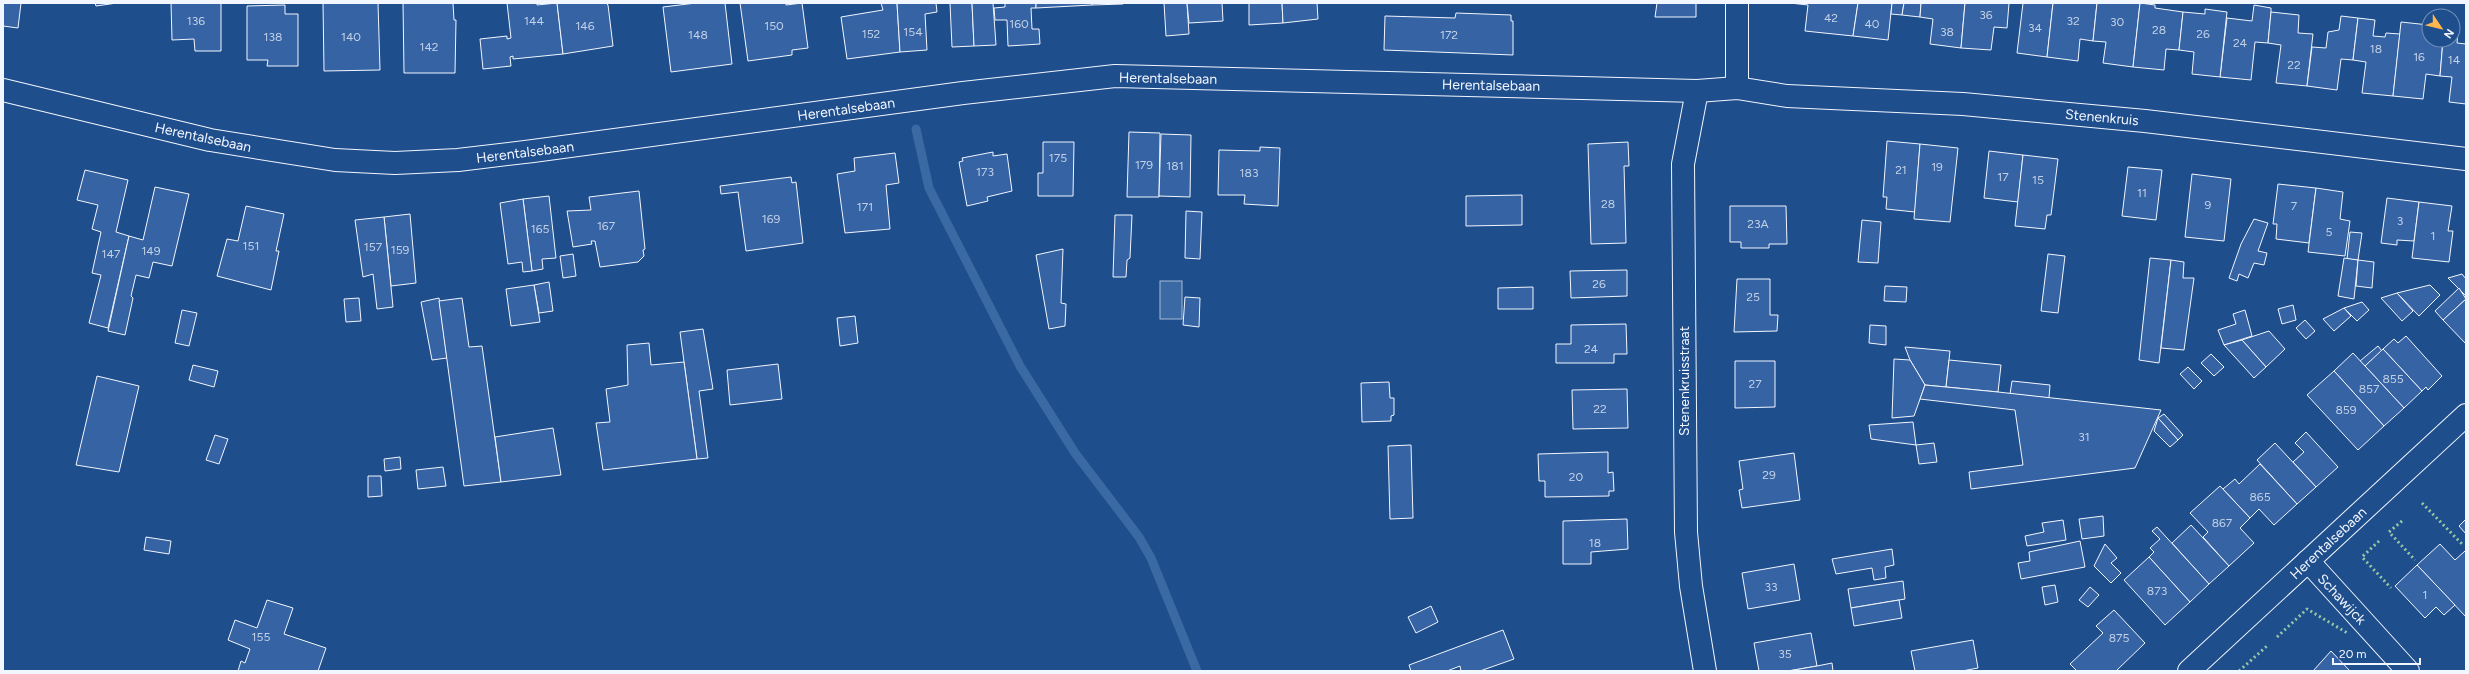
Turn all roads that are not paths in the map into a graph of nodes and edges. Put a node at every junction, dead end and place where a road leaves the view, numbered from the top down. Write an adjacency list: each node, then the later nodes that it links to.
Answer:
1 (1737, 3): 2 (street)
2 (1737, 88): 4 (street, Stenenkruis); 5 (street, Stenenkruis)
3 (3, 90): 4 (street, Herentalsebaan)
4 (1697, 91): 8 (street, Stenenkruisstraat)
5 (2466, 159)
6 (2466, 415): 7 (street, Herentalsebaan)
7 (2308, 561): 9 (street, Herentalsebaan); 10 (street, Schawijck)
8 (1705, 671)
9 (2189, 671)
10 (2408, 671)

